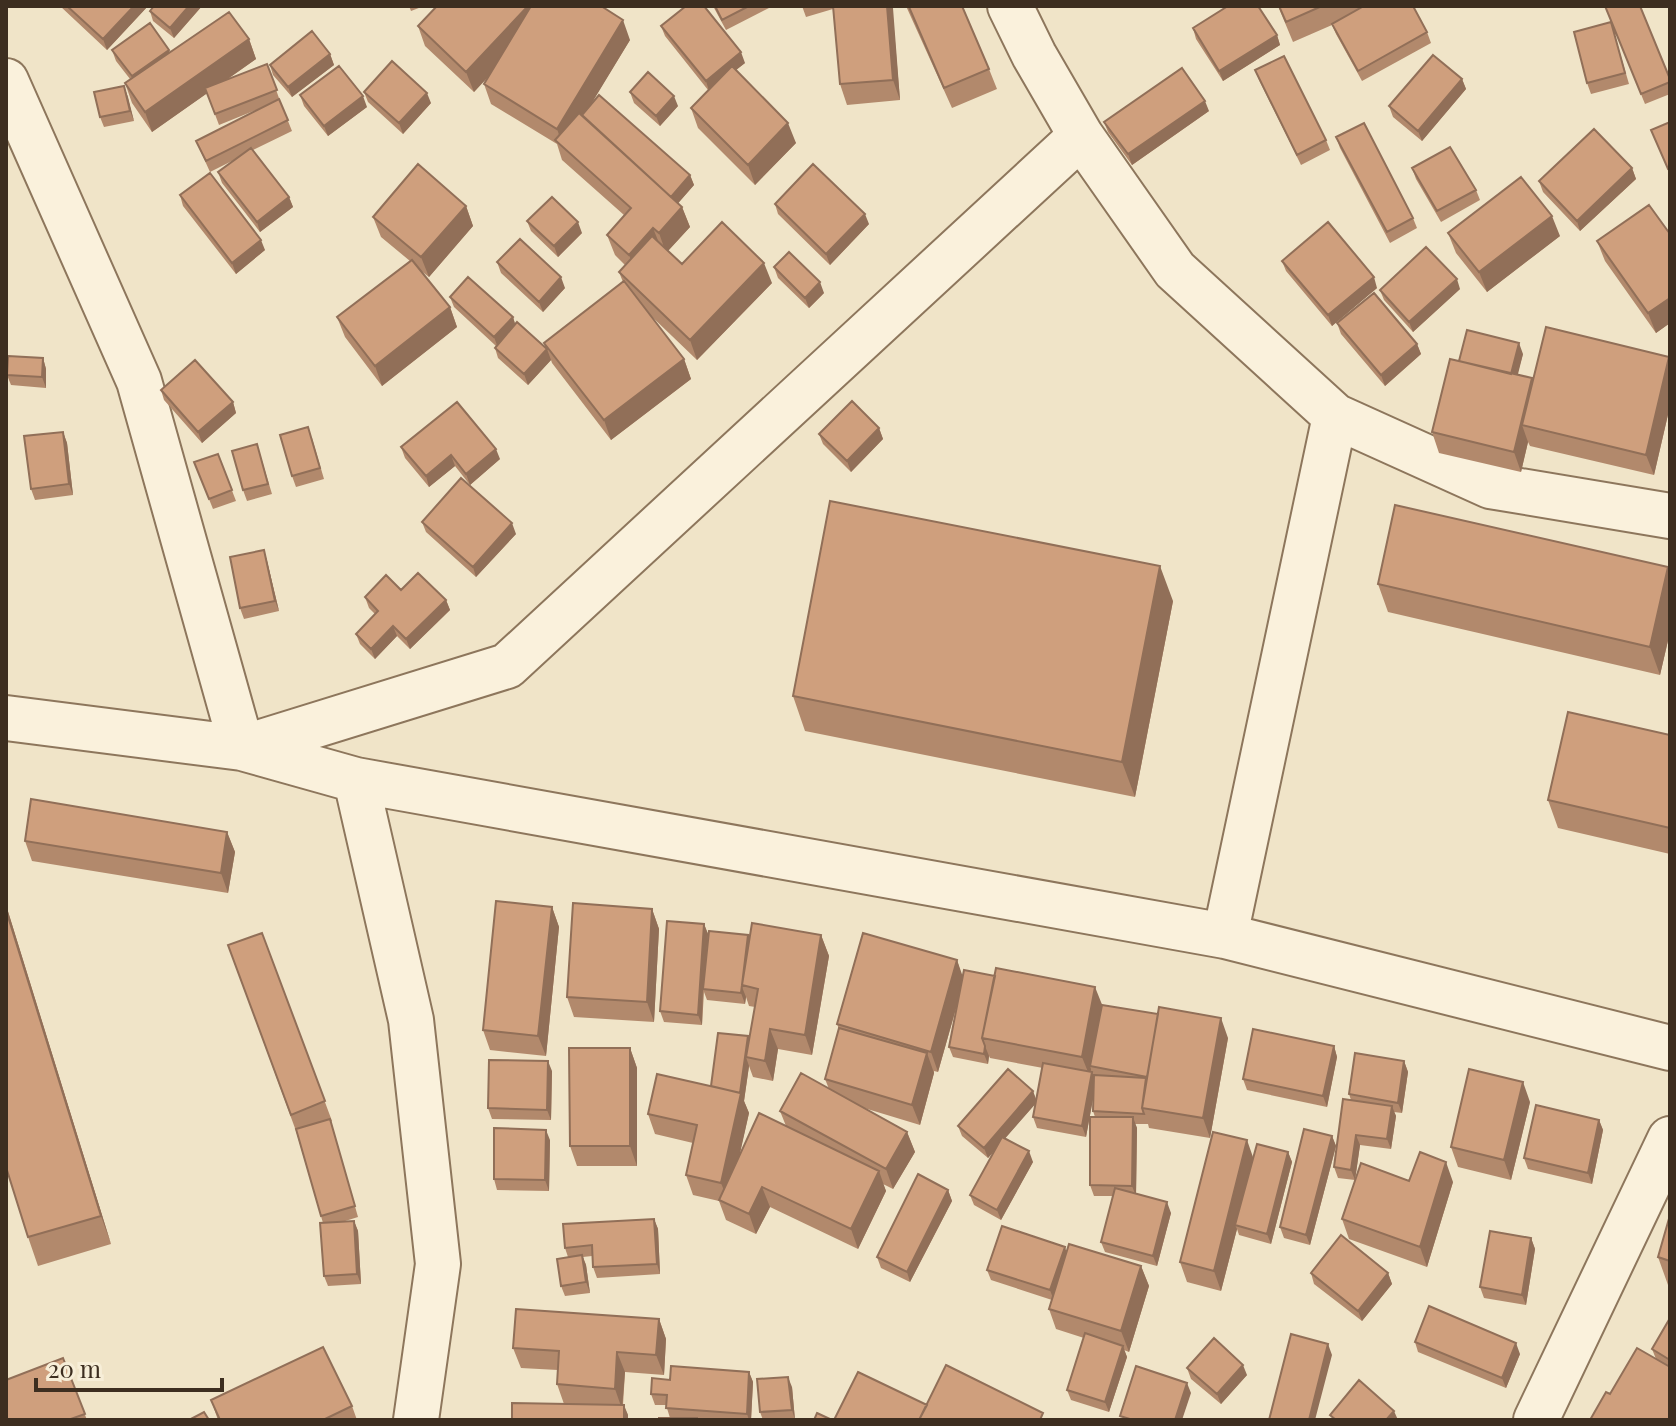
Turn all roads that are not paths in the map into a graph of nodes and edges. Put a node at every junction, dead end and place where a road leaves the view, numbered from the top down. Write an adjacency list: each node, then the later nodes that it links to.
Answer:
1 (1010, 6): 3 (street)
2 (6, 81): 7 (street)
3 (1081, 136): 4 (street); 7 (street)
4 (1335, 416): 5 (street); 9 (street)
5 (1670, 516)
6 (6, 718): 7 (street)
7 (242, 748): 8 (street)
8 (356, 780): 9 (street); 12 (street)
9 (1225, 936): 10 (street)
10 (1670, 1048)
11 (1670, 1139): 13 (street)
12 (416, 1420)
13 (1536, 1420)

